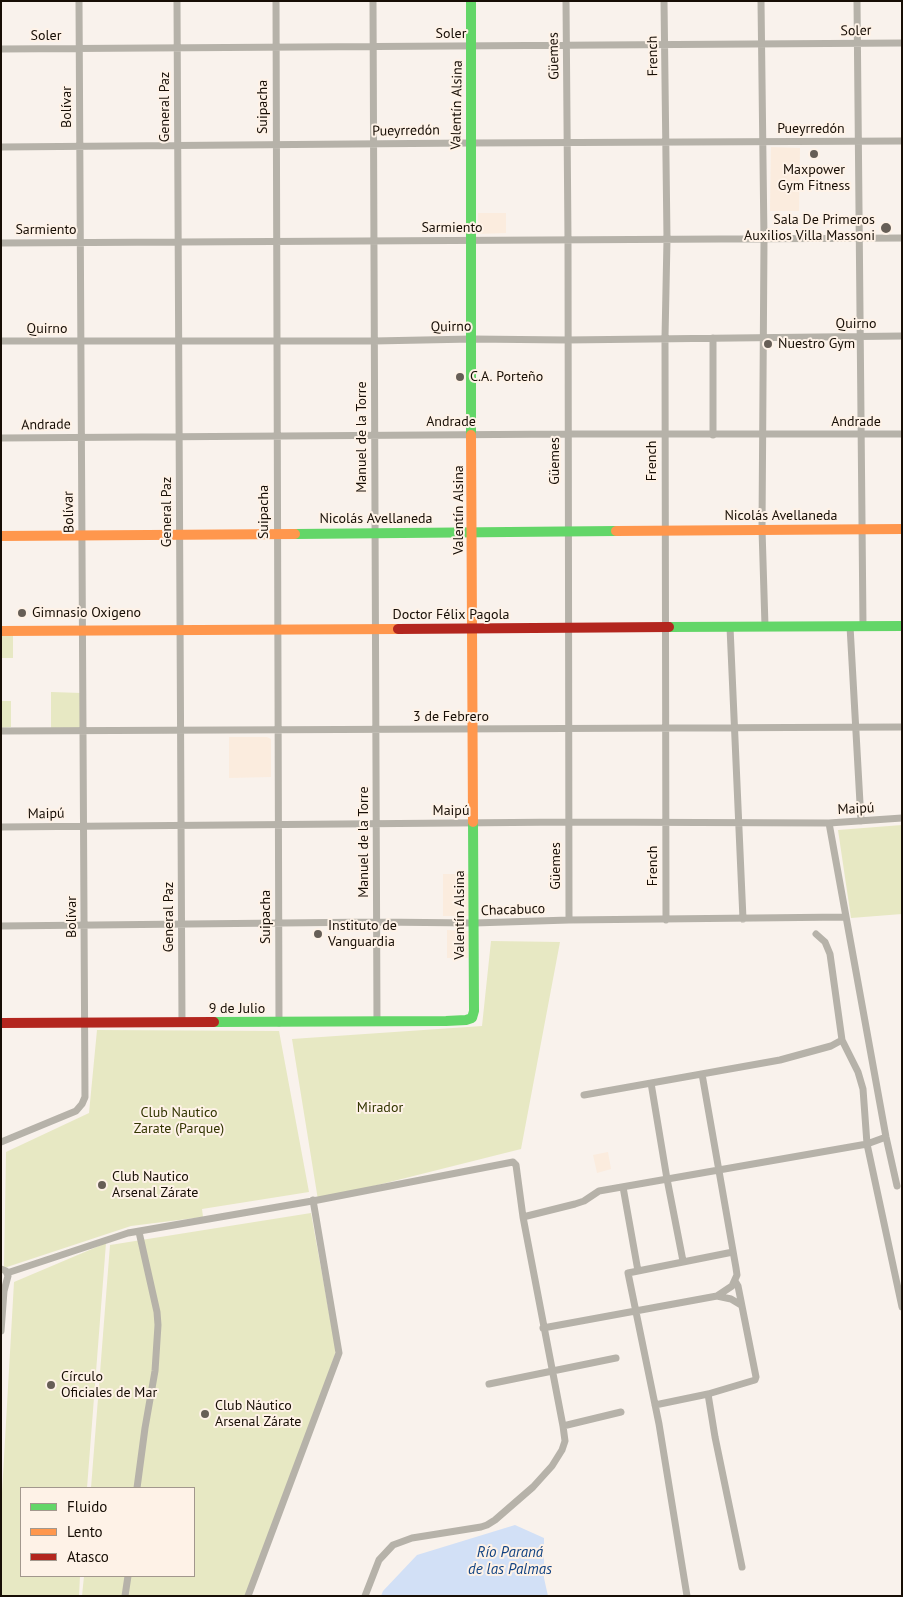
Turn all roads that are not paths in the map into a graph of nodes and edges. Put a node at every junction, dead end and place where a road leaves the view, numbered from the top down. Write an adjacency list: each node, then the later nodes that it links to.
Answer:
1 (79, 1): 18 (street, Bolívar)
2 (178, 1): 19 (street, General Paz)
3 (276, 1): 17 (street, Suipacha)
4 (373, 1): 14 (street, Manuel de la Torre)
5 (471, 1): 15 (street, Valentín Alsina)
6 (566, 1): 16 (street, Güemes)
7 (664, 1): 12 (street, French)
8 (761, 1): 13 (street)
9 (857, 1): 11 (street)
10 (902, 43): 11 (street, Soler)
11 (858, 44): 13 (street, Soler); 21 (street)
12 (665, 45): 13 (street, Soler); 16 (street, Soler); 26 (street, French)
13 (761, 45): 24 (street)
14 (373, 46): 15 (street, Soler); 17 (street, Soler); 27 (street, Manuel de la Torre)
15 (471, 46): 16 (street, Soler); 25 (street, Valentín Alsina)
16 (566, 46): 23 (street, Güemes)
17 (276, 47): 19 (street, Soler); 28 (street, Suipacha)
18 (79, 48): 19 (street, Soler); 20 (street, Soler); 29 (street, Bolívar)
19 (177, 48): 30 (street, General Paz)
20 (1, 49)
21 (858, 141): 22 (street, Pueyrredón); 24 (street, Pueyrredón); 32 (street)
22 (902, 141)
23 (567, 142): 25 (street, Pueyrredón); 26 (street, Pueyrredón); 37 (street, Güemes)
24 (762, 142): 26 (street, Pueyrredón); 38 (street)
25 (470, 143): 27 (street, Pueyrredón); 36 (street, Valentín Alsina)
26 (666, 143): 34 (street, French)
27 (373, 144): 28 (street, Pueyrredón); 35 (street, Manuel de la Torre)
28 (276, 145): 30 (street, Pueyrredón); 39 (street, Suipacha)
29 (80, 146): 30 (street, Pueyrredón); 31 (street, Pueyrredón); 40 (street, Bolívar)
30 (178, 146): 41 (street, General Paz)
31 (1, 147)
32 (859, 238): 33 (street, Sarmiento); 38 (street, Sarmiento); 43 (street)
33 (902, 238)
34 (667, 239): 37 (street, Sarmiento); 38 (street, Sarmiento); 45 (street, French)
35 (374, 240): 36 (street, Sarmiento); 39 (street, Sarmiento); 53 (street, Manuel de la Torre)
36 (471, 240): 37 (street, Sarmiento); 48 (street, Valentín Alsina)
37 (568, 240): 50 (street, Güemes)
38 (764, 240): 47 (street)
39 (276, 241): 41 (street, Sarmiento); 49 (street, Suipacha)
40 (80, 242): 41 (street, Sarmiento); 42 (street, Sarmiento); 54 (street, Bolívar)
41 (178, 242): 52 (street, General Paz)
42 (1, 243)
43 (860, 336): 44 (street, Quirno); 47 (street, Quirno); 56 (street)
44 (902, 336)
45 (665, 338): 46 (street, Quirno); 50 (street, Quirno); 60 (street, French)
46 (713, 338): 47 (street, Quirno); 61 (street)
47 (763, 338): 62 (street)
48 (472, 339): 50 (street, Quirno); 53 (street, Quirno); 59 (street, Valentín Alsina)
49 (276, 340): 52 (street, Quirno); 53 (street, Quirno); 64 (street, Suipacha)
50 (568, 340): 55 (street, Güemes)
51 (1, 341): 54 (street, Quirno)
52 (178, 341): 54 (street, Quirno); 63 (street, General Paz)
53 (374, 341): 58 (street, Manuel de la Torre)
54 (81, 342): 66 (street, Bolívar)
55 (567, 434): 59 (street, Andrade); 60 (street, Andrade); 72 (street, Güemes)
56 (860, 434): 57 (street, Andrade); 62 (street, Andrade); 68 (street)
57 (902, 434)
58 (375, 435): 59 (street, Andrade); 64 (street, Andrade); 73 (street, Manuel de la Torre)
59 (472, 435): 71 (street, Valentín Alsina)
60 (665, 435): 61 (street, Andrade); 70 (street, French)
61 (713, 435): 62 (street, Andrade)
62 (762, 435): 67 (street)
63 (179, 436): 64 (street, Andrade); 66 (street, Andrade); 74 (street, General Paz)
64 (276, 436): 75 (street, Suipacha)
65 (1, 438): 66 (street, Andrade)
66 (80, 438): 76 (street, Bolívar)
67 (762, 530): 68 (street, Nicolás Avellaneda); 70 (street, Nicolás Avellaneda); 80 (street)
68 (862, 530): 69 (street, Nicolás Avellaneda); 82 (street)
69 (902, 530)
70 (665, 531): 72 (street, Nicolás Avellaneda); 78 (street, French)
71 (473, 532): 72 (street, Nicolás Avellaneda); 73 (street, Nicolás Avellaneda); 84 (street, Valentín Alsina)
72 (568, 532): 85 (street, Güemes)
73 (375, 533): 75 (street, Nicolás Avellaneda); 86 (street, Manuel de la Torre)
74 (179, 534): 75 (street, Nicolás Avellaneda); 76 (street, Nicolás Avellaneda); 89 (street, General Paz)
75 (277, 534): 87 (street, Suipacha)
76 (82, 535): 77 (street, Nicolás Avellaneda); 90 (street, Bolívar)
77 (1, 536)
78 (666, 626): 79 (street, Doctor Félix Pagola); 85 (street, Doctor Félix Pagola); 92 (street, French)
79 (730, 626): 80 (street, Doctor Félix Pagola); 93 (street)
80 (765, 626): 81 (street, Doctor Félix Pagola)
81 (850, 626): 82 (street, Doctor Félix Pagola); 94 (street)
82 (863, 626): 83 (street, Doctor Félix Pagola)
83 (902, 626)
84 (473, 628): 85 (street, Doctor Félix Pagola); 86 (street, Doctor Félix Pagola); 95 (street, Valentín Alsina)
85 (568, 628): 96 (street, Güemes)
86 (375, 629): 87 (street, Doctor Félix Pagola); 98 (street, Manuel de la Torre)
87 (277, 630): 89 (street, Doctor Félix Pagola); 97 (street, Suipacha)
88 (1, 631): 90 (street, Doctor Félix Pagola)
89 (180, 631): 90 (street, Doctor Félix Pagola); 101 (street, General Paz)
90 (83, 632): 100 (street, Bolívar)
91 (902, 727): 94 (street, 3 de Febrero)
92 (666, 728): 93 (street, 3 de Febrero); 96 (street, 3 de Febrero); 105 (street, French)
93 (734, 728): 94 (street, 3 de Febrero); 106 (street)
94 (857, 728): 103 (street)
95 (473, 729): 96 (street, 3 de Febrero); 98 (street, 3 de Febrero); 109 (street, Valentín Alsina)
96 (568, 729): 104 (street, Güemes)
97 (278, 730): 98 (street, 3 de Febrero); 101 (street, 3 de Febrero); 110 (street, Suipacha)
98 (376, 730): 108 (street, Manuel de la Torre)
99 (1, 731): 100 (street, 3 de Febrero)
100 (84, 731): 101 (street, 3 de Febrero); 111 (street, Bolívar)
101 (180, 731): 112 (street, General Paz)
102 (902, 818): 103 (street, Maipú)
103 (861, 821): 107 (street, Maipú)
104 (569, 822): 105 (street, Maipú); 109 (street, Maipú); 116 (street, Güemes)
105 (666, 822): 106 (street, Maipú); 117 (street, French)
106 (740, 823): 107 (street, Maipú); 115 (street)
107 (828, 823): 114 (street)
108 (376, 824): 109 (street, Maipú); 110 (street, Maipú); 118 (street, Manuel de la Torre)
109 (474, 824): 119 (street, Valentín Alsina)
110 (278, 825): 112 (street, Maipú); 121 (street, Suipacha)
111 (84, 826): 112 (street, Maipú); 113 (street, Maipú); 120 (street, Bolívar)
112 (181, 826): 122 (street, General Paz)
113 (1, 827)
114 (846, 917): 115 (street, Chacabuco); 135 (street)
115 (743, 919): 117 (street, Chacabuco)
116 (569, 920): 117 (street, Chacabuco); 119 (street, Chacabuco)
117 (666, 920)
118 (376, 922): 119 (street, Chacabuco); 121 (street, Chacabuco); 126 (street, Manuel de la Torre)
119 (474, 923): 125 (street, Valentín Alsina)
120 (84, 924): 122 (street, Chacabuco); 123 (street, Chacabuco); 128 (street, Bolívar)
121 (278, 924): 122 (street, Chacabuco); 130 (street, Suipacha)
122 (181, 925): 129 (street, General Paz)
123 (1, 926)
124 (816, 934): 131 (street)
125 (472, 1018): 126 (street, 9 de Julio)
126 (377, 1022): 130 (street, 9 de Julio)
127 (1, 1023): 128 (street, 9 de Julio)
128 (84, 1023): 129 (street, 9 de Julio); 136 (street, Bolívar)
129 (182, 1023): 130 (street, 9 de Julio)
130 (279, 1023)
131 (842, 1040): 132 (street); 137 (street)
132 (702, 1074): 133 (street); 138 (street)
133 (651, 1083): 134 (street); 139 (street)
134 (584, 1095)
135 (886, 1137): 137 (street); 140 (street)
136 (1, 1142)
137 (867, 1144): 138 (street); 153 (street)
138 (719, 1170): 139 (street); 145 (street)
139 (667, 1179): 141 (street); 146 (street)
140 (898, 1186)
141 (622, 1187): 143 (street); 148 (street)
142 (313, 1200): 143 (street); 144 (street); 168 (street)
143 (523, 1217): 155 (street)
144 (139, 1232): 147 (street); 164 (street)
145 (733, 1252): 146 (street); 149 (street)
146 (684, 1261): 148 (street)
147 (4, 1271): 150 (street)
148 (638, 1271): 154 (street)
149 (735, 1281): 151 (street); 152 (street)
150 (3, 1286): 156 (street)
151 (717, 1296): 152 (street); 154 (street)
152 (741, 1305): 160 (street)
153 (902, 1307)
154 (634, 1312): 155 (street); 161 (street)
155 (543, 1328): 158 (street)
156 (1, 1330)
157 (616, 1358): 158 (street)
158 (552, 1372): 159 (street); 163 (street)
159 (489, 1384)
160 (708, 1394): 161 (street); 165 (street)
161 (655, 1405): 170 (street)
162 (621, 1412): 163 (street)
163 (563, 1426): 169 (street)
164 (138, 1487)
165 (742, 1567)
166 (128, 1577): 167 (street)
167 (126, 1596)
168 (248, 1596)
169 (365, 1596)
170 (687, 1596)

